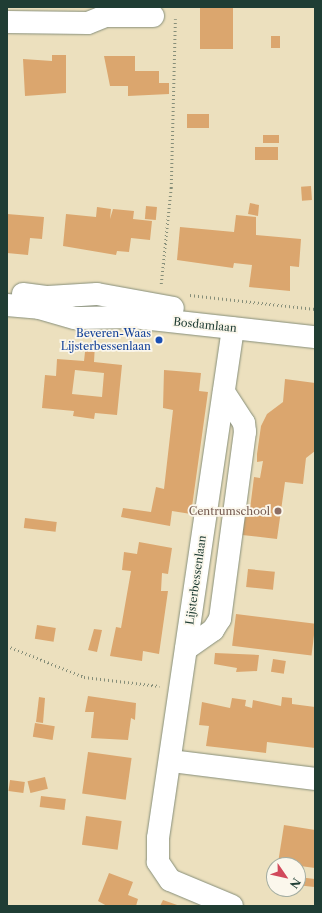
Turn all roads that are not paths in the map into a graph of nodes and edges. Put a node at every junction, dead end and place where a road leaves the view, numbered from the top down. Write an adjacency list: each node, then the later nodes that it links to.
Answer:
1 (153, 16): 2 (street)
2 (7, 22)
3 (7, 292): 4 (street, Bosdamlaan)
4 (97, 294): 6 (street); 7 (street, Bosdamlaan)
5 (7, 305): 6 (street, Bosdamlaan)
6 (95, 320): 8 (street, Bosdamlaan)
7 (315, 324)
8 (233, 328): 9 (street, Bosdamlaan); 10 (street, Lijsterbessenlaan)
9 (315, 337)
10 (224, 392): 11 (street, Lijsterbessenlaan); 11 (street)
11 (186, 649): 12 (street, Lijsterbessenlaan)
12 (171, 761): 13 (street); 14 (street, Lijsterbessenlaan)
13 (315, 779)
14 (232, 906)

